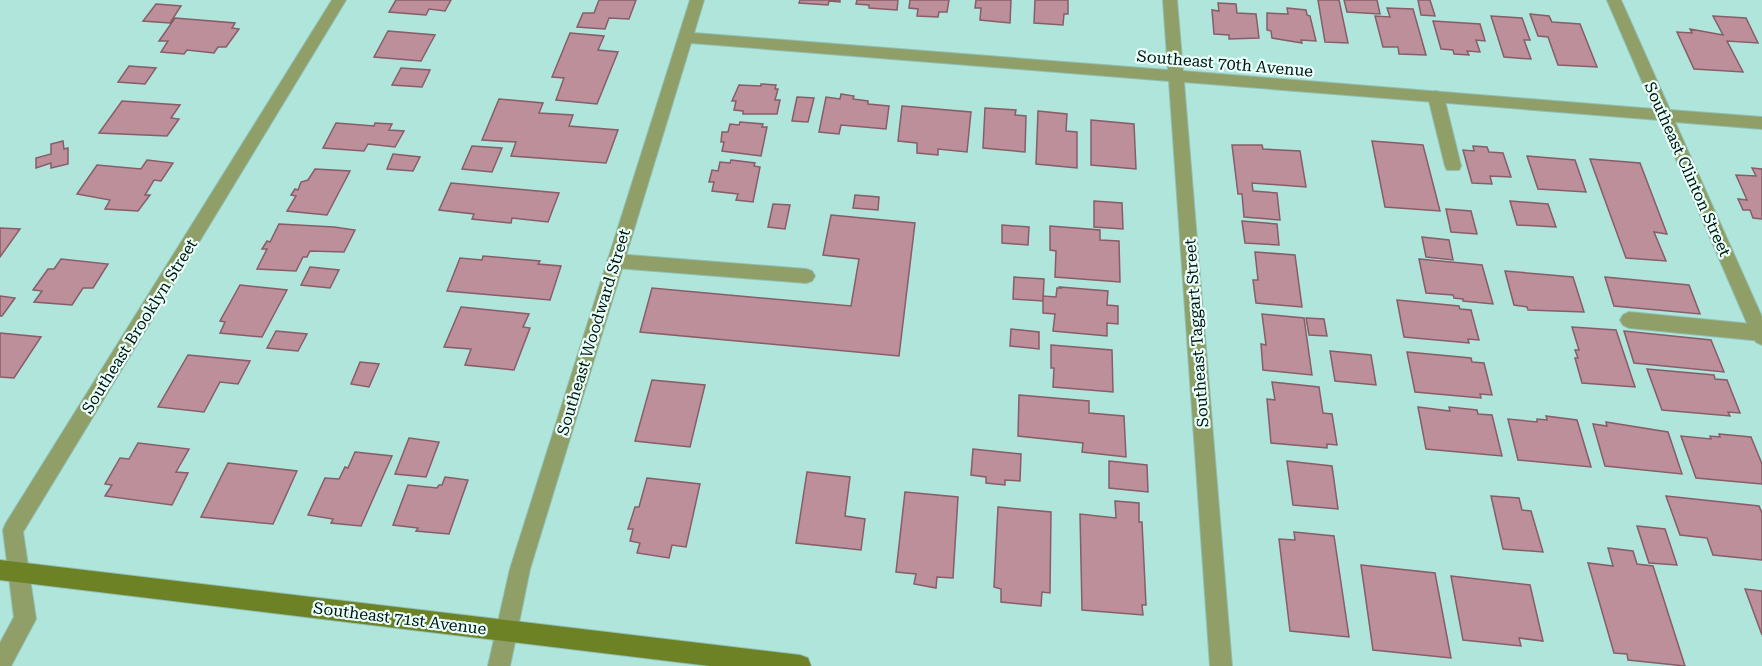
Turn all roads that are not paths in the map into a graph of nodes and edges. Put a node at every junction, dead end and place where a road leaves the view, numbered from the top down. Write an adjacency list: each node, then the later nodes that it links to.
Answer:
1 (339, 0): 15 (street, Southeast Brooklyn Street)
2 (697, 0): 5 (street, Southeast Woodward Street)
3 (1170, 0): 6 (street, Southeast Taggart Street)
4 (1614, 0): 8 (street, Southeast Clinton Street)
5 (685, 37): 6 (street, Southeast 70th Avenue); 11 (street, Southeast Woodward Street)
6 (1177, 77): 7 (street, Southeast 70th Avenue); 20 (street, Southeast Taggart Street)
7 (1436, 97): 8 (street, Southeast 70th Avenue); 10 (street)
8 (1665, 115): 9 (street, Southeast 70th Avenue); 14 (street, Southeast Clinton Street)
9 (1762, 123)
10 (1453, 166)
11 (616, 261): 12 (street); 16 (street, Southeast Woodward Street)
12 (806, 276)
13 (1629, 320): 14 (street)
14 (1761, 335)
15 (10, 571): 16 (street, Southeast 71st Avenue); 17 (street, Southeast Brooklyn Street)
16 (506, 631): 18 (street, Southeast Woodward Street); 19 (street, Southeast 71st Avenue)
17 (0, 665)
18 (499, 666)
19 (800, 666)
20 (1221, 666)

